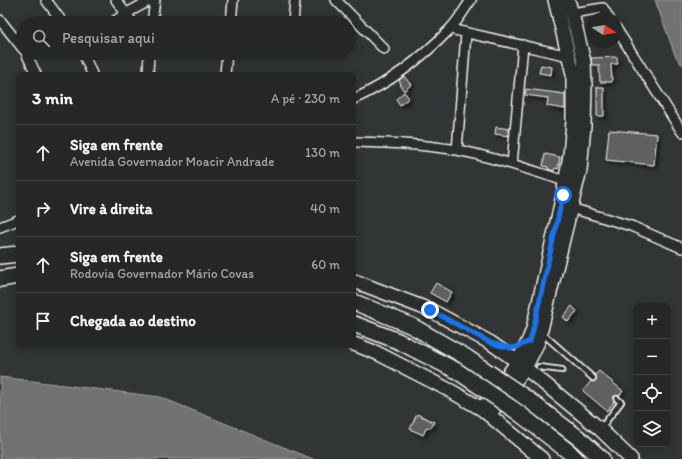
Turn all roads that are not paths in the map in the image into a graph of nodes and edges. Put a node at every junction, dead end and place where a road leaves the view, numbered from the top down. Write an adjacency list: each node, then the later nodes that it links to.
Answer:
1 (46, 0): 14 (street)
2 (116, 0): 13 (street)
3 (151, 0): 13 (street)
4 (155, 0): 16 (street)
5 (233, 0): 17 (street)
6 (295, 0): 18 (street)
7 (336, 0): 19 (street)
8 (471, 0): 22 (street)
9 (555, 0): 32 (main road)
10 (568, 0): 12 (main road)
11 (603, 4): 12 (street)
12 (572, 13): 32 (main road)
13 (125, 14): 15 (street)
14 (58, 16)
15 (122, 16)
16 (153, 16)
17 (232, 16)
18 (293, 16)
19 (352, 16)
20 (0, 20): 25 (street)
21 (356, 20): 27 (street)
22 (450, 29): 23 (street); 37 (street)
23 (466, 34): 26 (street); 40 (street)
24 (622, 37): 38 (street)
25 (16, 40)
26 (522, 45): 32 (street); 41 (street)
27 (384, 49)
28 (29, 60): 33 (street)
29 (85, 60): 34 (street)
30 (149, 60): 35 (street)
31 (226, 60): 36 (street)
32 (575, 60): 42 (main road); 43 (main road)
33 (35, 72)
34 (91, 72)
35 (148, 72)
36 (225, 72)
37 (356, 99)
38 (682, 132)
39 (356, 142): 40 (street)
40 (457, 150): 41 (street)
41 (512, 164): 42 (street)
42 (565, 181): 55 (main road)
43 (571, 208): 46 (street); 55 (main road)
44 (16, 221): 45 (street)
45 (0, 227)
46 (682, 248)
47 (16, 254): 48 (highway)
48 (0, 256)
49 (16, 276): 50 (highway)
50 (0, 280): 52 (main road)
51 (356, 283): 56 (main road)
52 (16, 284)
53 (356, 303): 68 (highway, bridge)
54 (356, 325): 66 (highway, bridge)
55 (536, 336): 56 (main road); 58 (main road); 59 (main road); 61 (lane)
56 (491, 343): 58 (main road)
57 (356, 345): 64 (main road)
58 (521, 365): 62 (main road); 64 (main road)
59 (539, 367): 60 (lane); 62 (main road)
60 (562, 370)
61 (593, 378)
62 (553, 390): 65 (main road)
63 (617, 399): 65 (lane)
64 (485, 412): 67 (main road)
65 (600, 429): 69 (main road)
66 (572, 456)
67 (542, 459)
68 (602, 459)
69 (631, 459)

